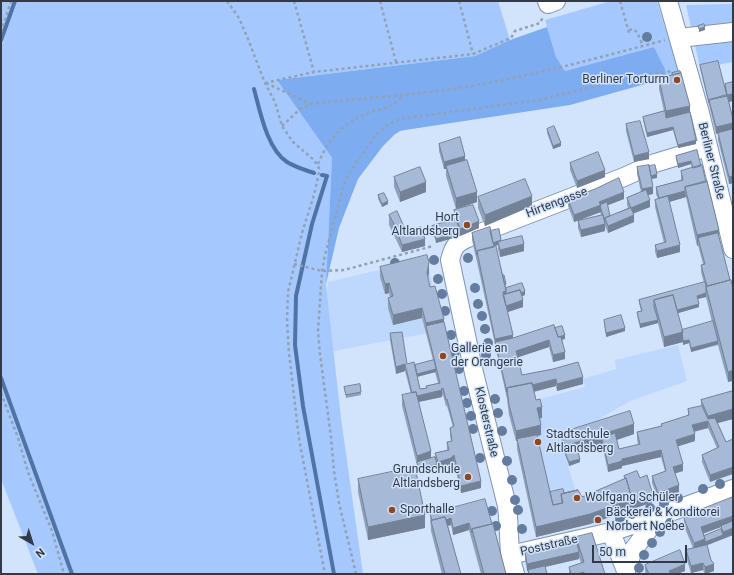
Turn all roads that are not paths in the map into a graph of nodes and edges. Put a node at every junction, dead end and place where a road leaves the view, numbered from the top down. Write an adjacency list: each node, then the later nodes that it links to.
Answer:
1 (668, 1): 3 (street, Berliner Straße)
2 (733, 32): 3 (street)
3 (675, 38): 4 (street, Berliner Straße)
4 (708, 147): 5 (street, Hirtengasse); 6 (street, Berliner Straße)
5 (453, 248): 10 (street, Klosterstraße)
6 (733, 249)
7 (733, 489): 8 (street, Poststraße)
8 (659, 516): 9 (street, Poststraße); 11 (street)
9 (611, 532): 10 (street, Poststraße); 11 (street)
10 (510, 555): 12 (street, Klosterstraße)
11 (626, 573)
12 (515, 574)

